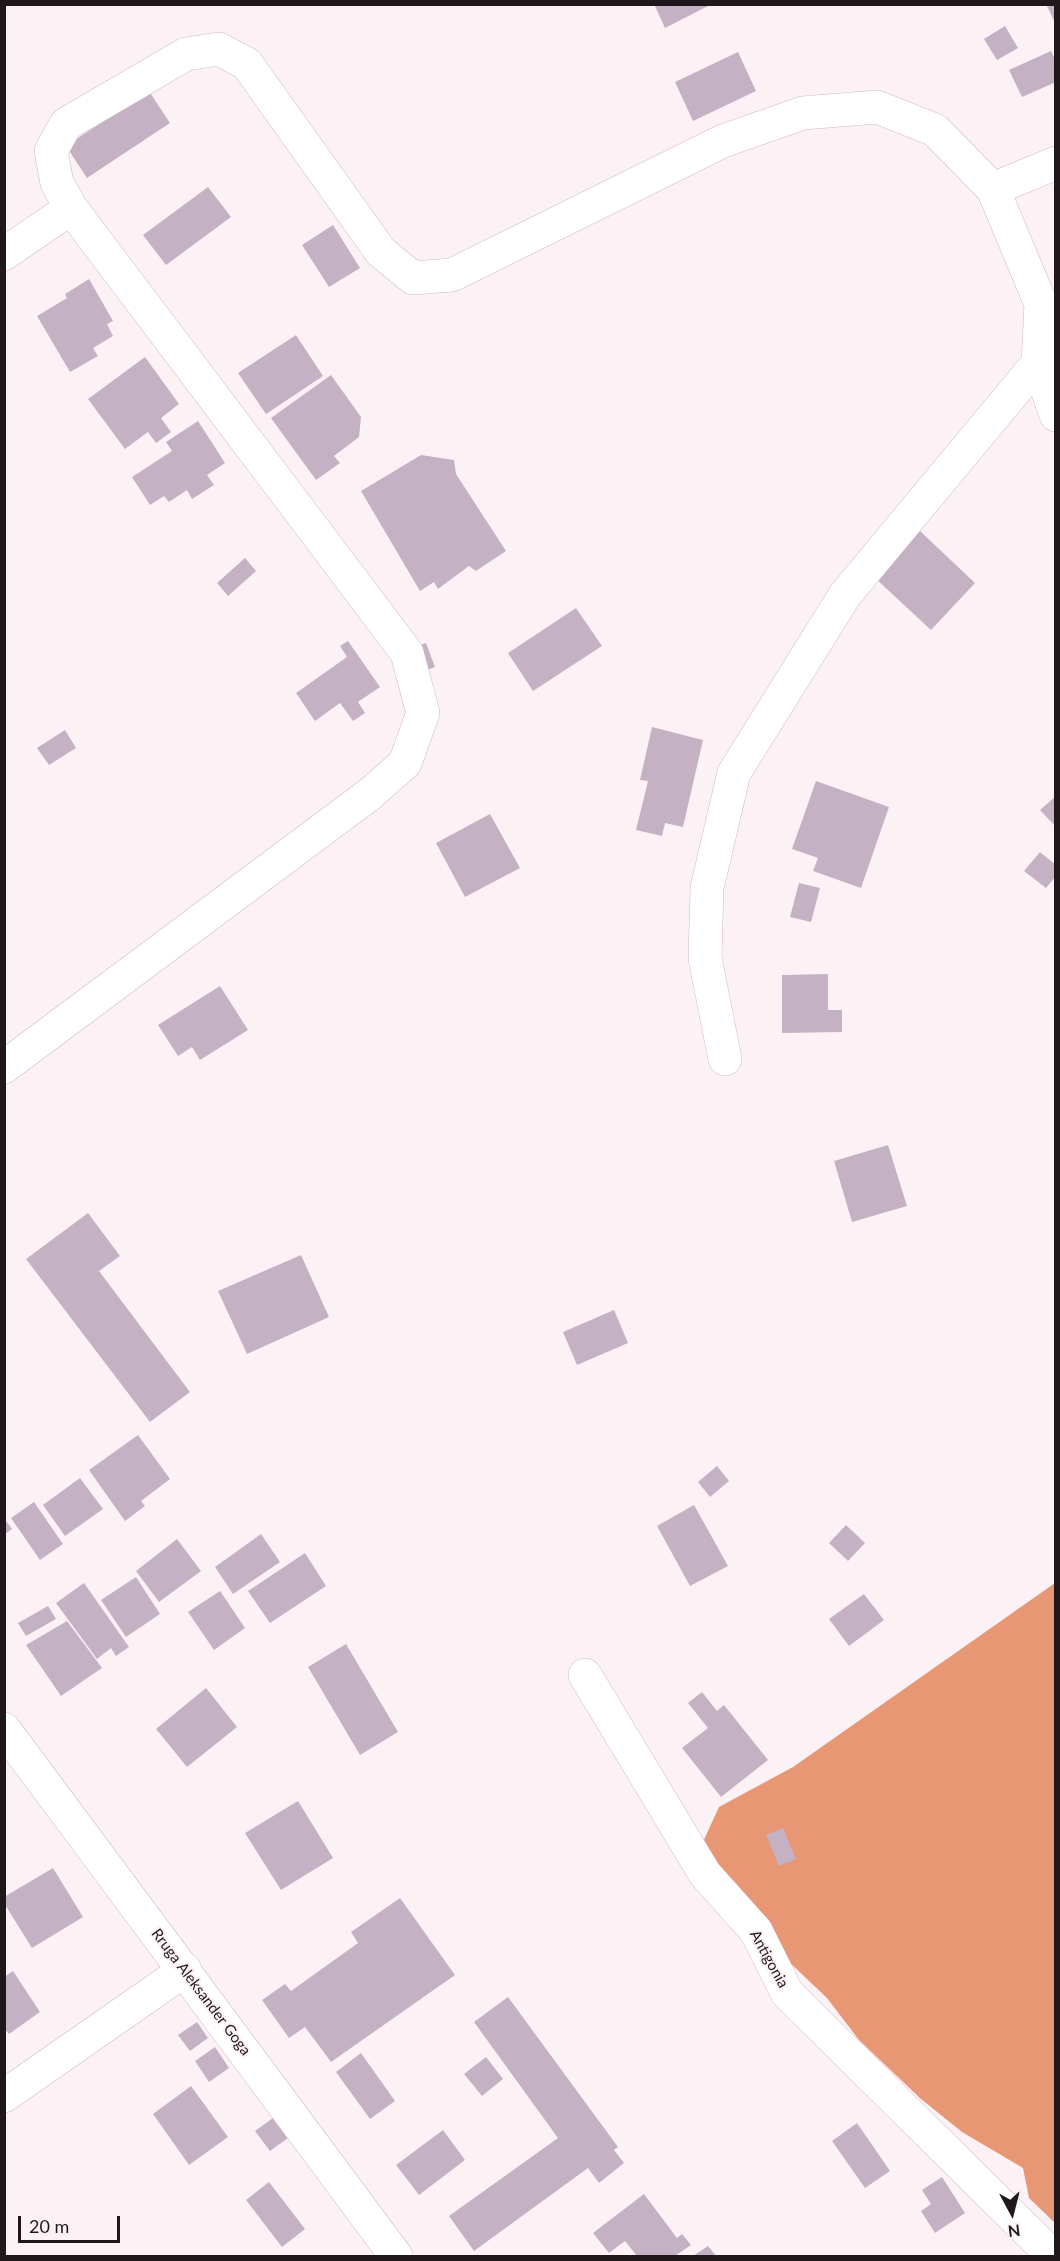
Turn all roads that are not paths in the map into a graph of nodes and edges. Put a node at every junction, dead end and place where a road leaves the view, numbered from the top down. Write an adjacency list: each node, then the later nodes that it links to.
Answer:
1 (1056, 163): 2 (street)
2 (993, 189): 3 (street); 5 (street)
3 (71, 208): 4 (street); 8 (street)
4 (4, 254)
5 (1038, 363): 6 (street); 7 (street)
6 (1056, 415)
7 (725, 1059)
8 (4, 1067)
9 (585, 1675): 14 (street, Antigonia)
10 (4, 1730): 11 (street, Rruga Aleksander Goga)
11 (185, 1970): 12 (street); 13 (street, Rruga Aleksander Goga)
12 (4, 2097)
13 (396, 2256)
14 (1053, 2256)

